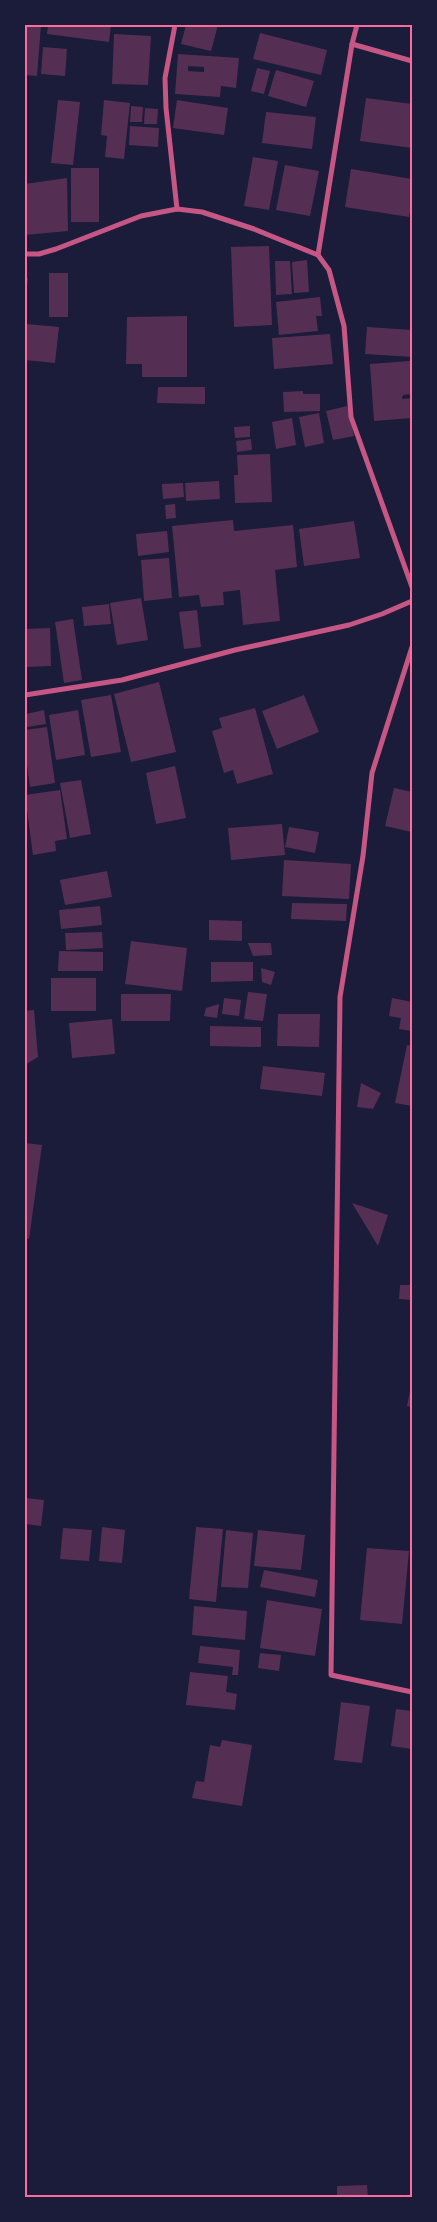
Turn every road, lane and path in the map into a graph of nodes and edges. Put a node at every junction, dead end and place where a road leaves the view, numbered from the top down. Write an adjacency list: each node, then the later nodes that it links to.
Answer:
1 (175, 25): 5 (street)
2 (357, 25): 3 (street)
3 (352, 44): 4 (street); 7 (street)
4 (412, 61)
5 (178, 209): 6 (street); 7 (street)
6 (25, 254)
7 (318, 255): 8 (street)
8 (412, 586)
9 (412, 601): 11 (street)
10 (412, 647): 12 (street)
11 (25, 695)
12 (412, 1692)

